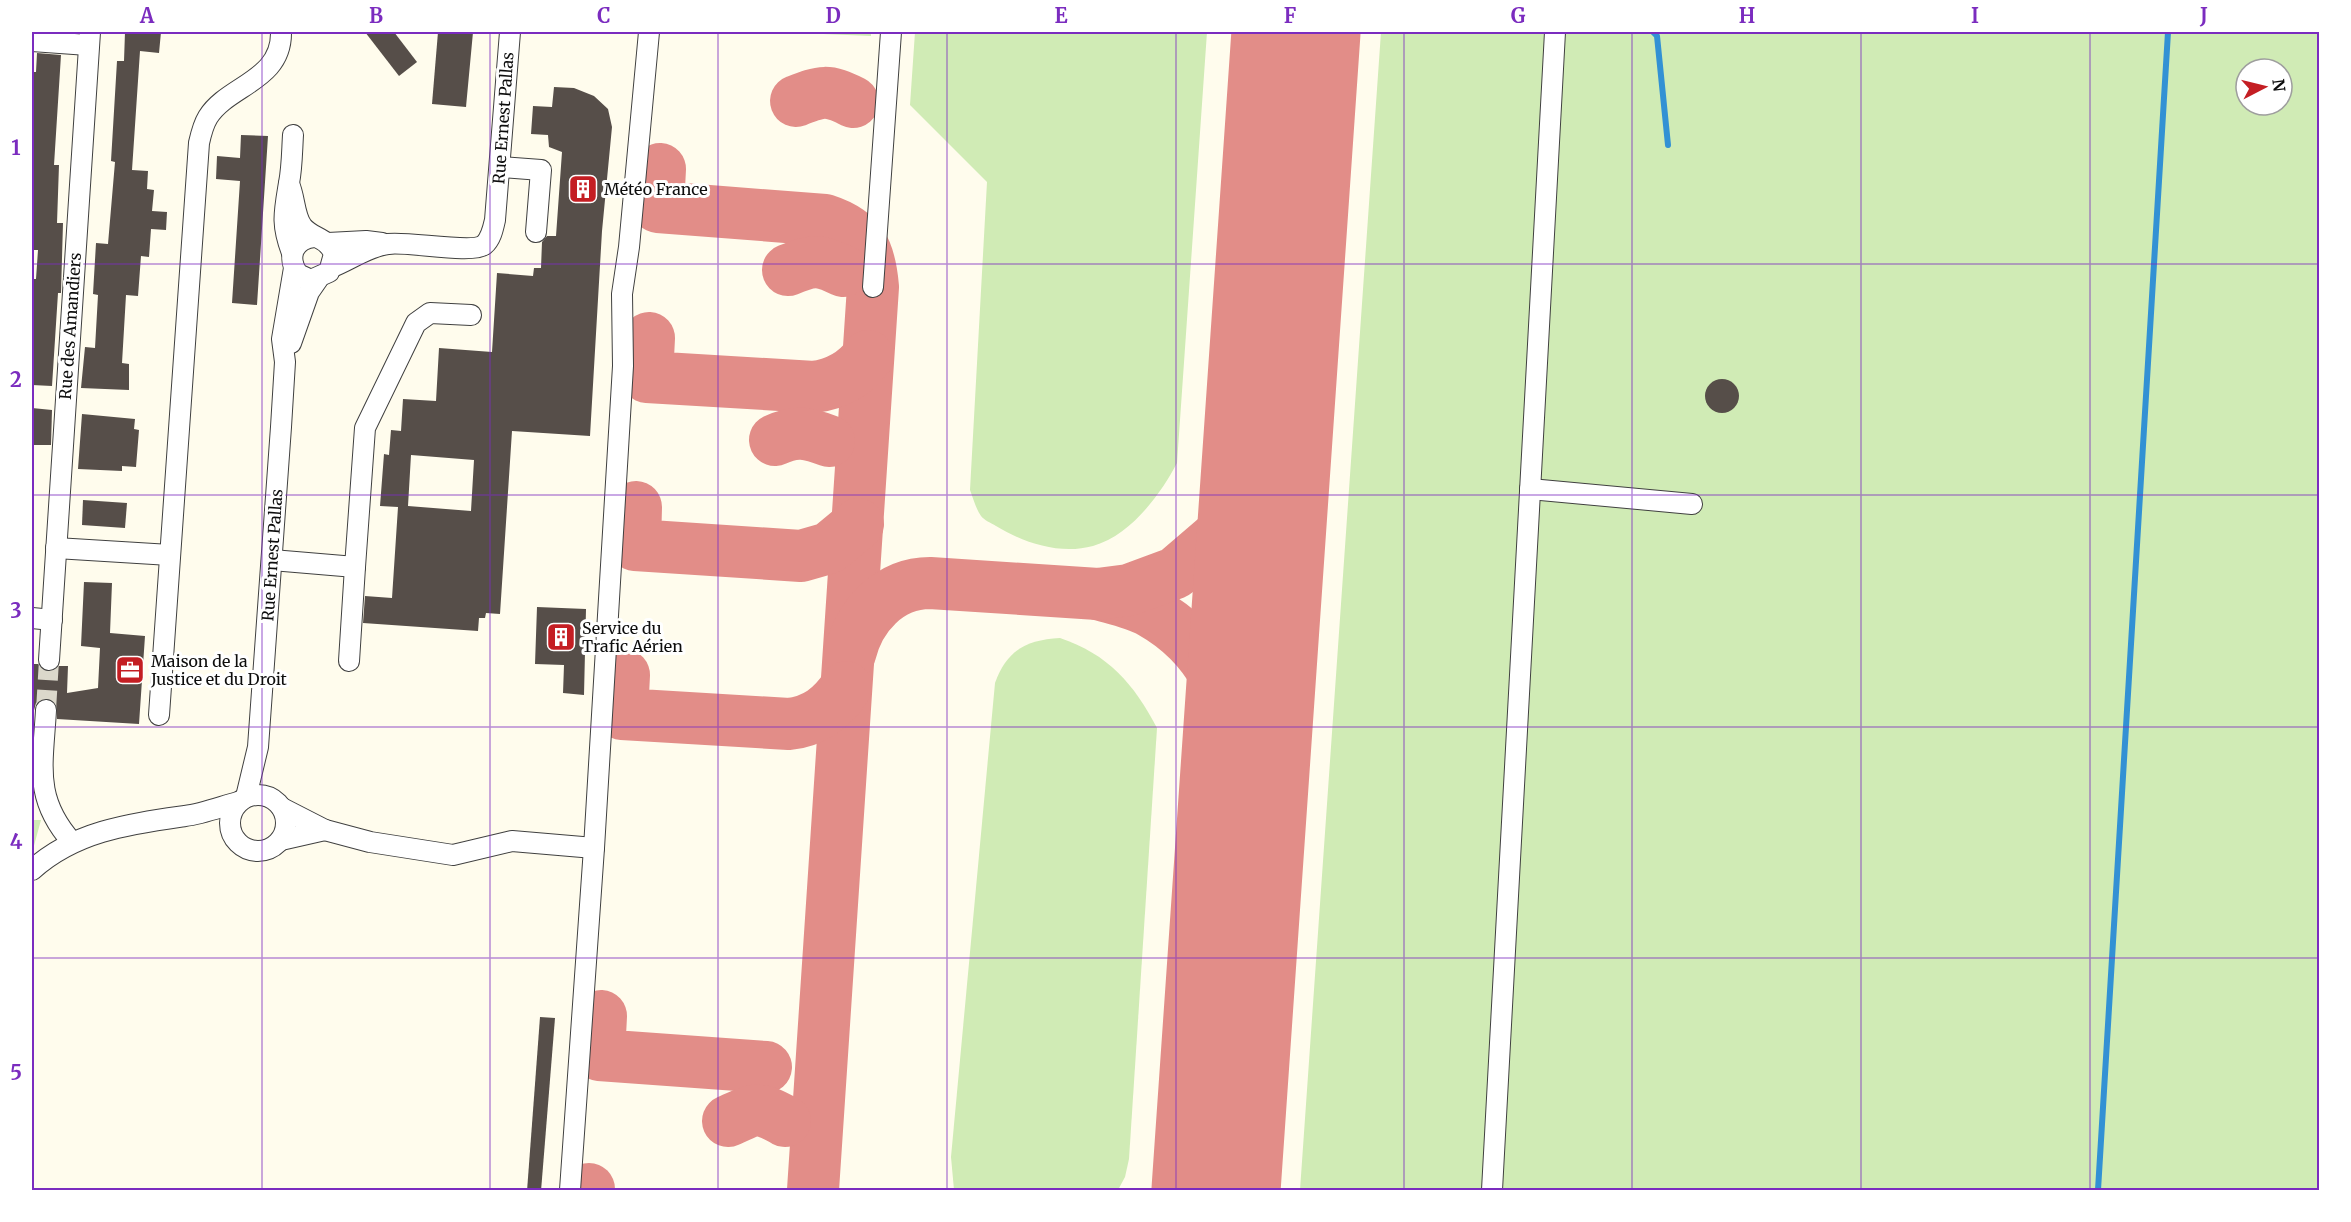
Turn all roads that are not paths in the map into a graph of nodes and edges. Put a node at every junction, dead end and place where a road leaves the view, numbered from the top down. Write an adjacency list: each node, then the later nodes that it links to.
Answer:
1 (281, 32): 22 (street)
2 (510, 32): 9 (street, Rue Ernest Pallas)
3 (649, 32): 39 (street)
4 (891, 32): 16 (street)
5 (1556, 32): 19 (street)
6 (89, 38): 7 (street); 21 (street, Rue des Amandiers)
7 (32, 41)
8 (293, 135): 10 (street)
9 (500, 167): 11 (street); 13 (street, Rue Ernest Pallas)
10 (289, 184): 12 (street); 14 (street)
11 (536, 232)
12 (321, 240): 13 (street, Rue Ernest Pallas); 14 (street); 15 (street)
13 (385, 244): 15 (street, Rue Ernest Pallas)
14 (293, 260): 15 (street); 18 (street, Rue Ernest Pallas)
15 (325, 273): 18 (street, Rue Ernest Pallas)
16 (873, 287)
17 (471, 315): 24 (street)
18 (285, 362): 23 (street, Rue Ernest Pallas)
19 (1530, 489): 20 (street); 42 (street)
20 (1692, 504)
21 (56, 548): 22 (street); 26 (street, Rue des Amandiers)
22 (170, 555): 30 (street)
23 (272, 560): 24 (street); 31 (street, Rue Ernest Pallas)
24 (355, 567): 28 (street)
25 (32, 618): 26 (street)
26 (52, 620): 27 (street, Rue des Amandiers)
27 (49, 660)
28 (349, 662)
29 (46, 710): 38 (street)
30 (159, 715)
31 (258, 747): 32 (street, Rue Ernest Pallas); 33 (street, Rue Ernest Pallas)
32 (242, 799): 33 (street); 34 (street); 36 (street)
33 (278, 803): 35 (street); 37 (street)
34 (186, 816): 36 (street); 38 (street)
35 (325, 830): 37 (street); 39 (street)
36 (231, 832): 37 (street)
37 (281, 840)
38 (72, 842): 40 (street)
39 (594, 848): 41 (street)
40 (32, 870)
41 (570, 1191)
42 (1492, 1191)

